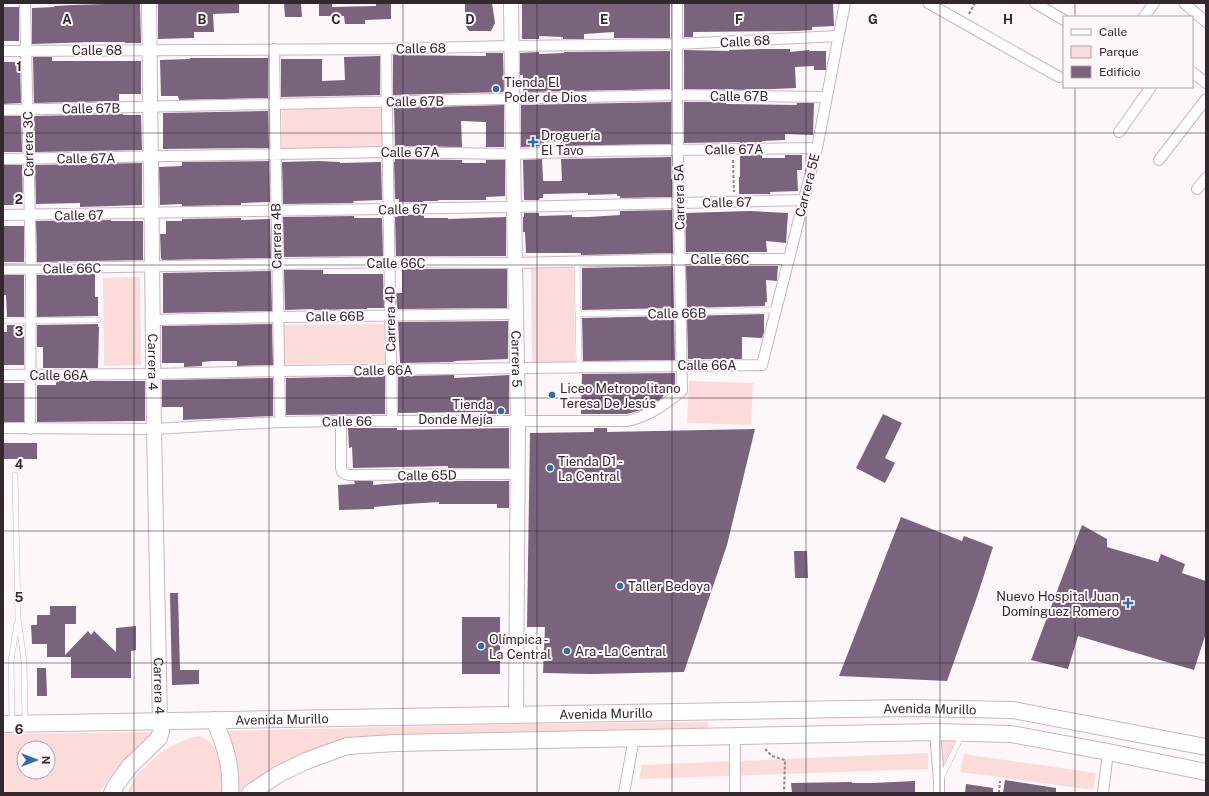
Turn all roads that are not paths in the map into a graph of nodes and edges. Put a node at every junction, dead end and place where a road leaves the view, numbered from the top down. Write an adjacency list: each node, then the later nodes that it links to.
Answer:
1 (25, 3): 19 (street, Carrera 3C)
2 (148, 3): 20 (street, Carrera 4)
3 (511, 3): 15 (street, Carrera 5)
4 (677, 3): 14 (street, Carrera 5A)
5 (845, 3): 13 (street, Carrera 5E)
6 (928, 3): 22 (street)
7 (1036, 3): 11 (street)
8 (1154, 3): 10 (street)
9 (1184, 3): 12 (street)
10 (1145, 16)
11 (1063, 19)
12 (1206, 22)
13 (838, 36): 14 (street, Calle 68); 26 (street, Carrera 5E)
14 (677, 44): 15 (street, Calle 68); 25 (street, Carrera 5A)
15 (512, 46): 17 (street, Calle 68); 27 (street, Carrera 5)
16 (274, 49): 17 (street, Calle 68); 20 (street, Calle 68); 30 (street, Carrera 4B)
17 (386, 49): 29 (street, Carrera 4D)
18 (3, 50): 19 (street, Calle 68)
19 (26, 50): 20 (street, Calle 68); 32 (street, Carrera 3C)
20 (148, 51): 31 (street, Carrera 4)
21 (1193, 73): 23 (street)
22 (1059, 77)
23 (1206, 83)
24 (1150, 88): 34 (street)
25 (677, 95): 26 (street, Calle 67B); 27 (street, Calle 67B); 36 (street, Carrera 5A)
26 (826, 97): 35 (street, Carrera 5E)
27 (512, 99): 29 (street, Calle 67B); 39 (street, Carrera 5)
28 (1206, 99): 43 (street)
29 (387, 102): 30 (street, Calle 67B); 37 (street, Carrera 4D)
30 (274, 105): 31 (street, Calle 67B); 38 (street, Carrera 4B)
31 (150, 107): 32 (street, Calle 67B); 40 (street, Carrera 4)
32 (28, 109): 33 (street, Calle 67B); 42 (street, Carrera 3C)
33 (3, 110)
34 (1119, 132)
35 (817, 148): 36 (street, Calle 67A); 46 (street, Carrera 5E)
36 (678, 149): 39 (street, Calle 67A); 47 (street, Carrera 5A)
37 (388, 152): 38 (street, Calle 67A); 39 (street, Calle 67A); 49 (street, Carrera 4D)
38 (275, 154): 40 (street, Calle 67A); 50 (street, Carrera 4B)
39 (512, 154): 48 (street, Carrera 5)
40 (151, 157): 42 (street, Calle 67A); 51 (street, Carrera 4)
41 (3, 159): 42 (street, Calle 67A)
42 (29, 159): 53 (street, Carrera 3C)
43 (1159, 160)
44 (1206, 178): 45 (street)
45 (1197, 190)
46 (804, 200): 47 (street, Calle 67); 55 (street, Carrera 5E)
47 (679, 203): 48 (street, Calle 67); 54 (street, Carrera 5A)
48 (514, 207): 49 (street, Calle 67); 58 (street, Carrera 5)
49 (389, 209): 50 (street, Calle 67); 56 (street, Carrera 4D)
50 (276, 211): 51 (street, Calle 67); 59 (street, Carrera 4B)
51 (151, 214): 53 (street, Calle 67); 60 (street, Carrera 4)
52 (3, 215): 53 (street, Calle 67)
53 (30, 215): 61 (street, Carrera 3C)
54 (681, 259): 55 (street, Calle 66C); 57 (street, Calle 66C); 64 (street, Carrera 5A)
55 (789, 259): 63 (street, Carrera 5E)
56 (390, 262): 58 (street, Calle 66C); 59 (street, Calle 66C); 67 (street, Carrera 4D)
57 (577, 262): 58 (street, Calle 66C); 66 (lane)
58 (516, 263): 65 (street, Carrera 5)
59 (277, 264): 60 (street, Calle 66C); 68 (street, Carrera 4B)
60 (152, 267): 61 (street, Calle 66C); 70 (street, Carrera 4)
61 (31, 268): 62 (street, Calle 66C); 71 (street, Carrera 3C)
62 (3, 269)
63 (776, 310): 64 (lane, Calle 66B); 73 (street, Carrera 5E)
64 (682, 313): 66 (lane, Calle 66B); 74 (street, Carrera 5A)
65 (517, 314): 67 (street, Calle 66B); 76 (street, Carrera 5)
66 (578, 314): 75 (lane)
67 (390, 315): 68 (street, Calle 66B); 77 (street, Carrera 4D)
68 (278, 317): 70 (street, Calle 66B); 78 (street, Carrera 4B)
69 (98, 320): 71 (lane)
70 (153, 320): 79 (street, Carrera 4)
71 (31, 321): 72 (lane); 81 (street, Carrera 3C)
72 (3, 322)
73 (762, 365): 74 (street, Calle 66A)
74 (682, 366): 75 (street, Calle 66A); 82 (street, Carrera 5A)
75 (579, 367): 76 (street, Calle 66A)
76 (518, 368): 77 (street, Calle 66A); 85 (street, Carrera 5)
77 (391, 370): 78 (street, Calle 66A); 84 (street, Carrera 4D)
78 (279, 371): 79 (street, Calle 66A); 86 (street, Carrera 4B)
79 (154, 374): 81 (street, Calle 66A); 89 (street, Carrera 4)
80 (3, 375): 81 (street, Calle 66A)
81 (31, 375): 88 (street, Carrera 3C)
82 (682, 391): 85 (street, Calle 66)
83 (341, 421): 84 (street, Calle 66); 86 (street, Calle 66); 90 (street, Calle 65D)
84 (392, 421): 85 (street, Calle 66)
85 (518, 421): 90 (street, Carrera 5)
86 (280, 422): 89 (street, Calle 66)
87 (3, 428): 88 (street, Calle 66)
88 (30, 428): 89 (street, Calle 66)
89 (154, 428): 96 (street, Carrera 4)
90 (518, 474): 94 (street, Carrera 5)
91 (15, 475): 92 (lane)
92 (18, 618): 97 (lane); 97 (lane)
93 (714, 711): 94 (main road, Avenida Murillo); 101 (main road); 103 (main road, Avenida Murillo)
94 (516, 714): 95 (main road, Avenida Murillo)
95 (214, 720): 96 (main road, Avenida Murillo); 108 (main road)
96 (160, 722): 97 (main road, Avenida Murillo); 107 (main road)
97 (13, 724)
98 (935, 732): 99 (main road, Avenida Murillo); 100 (main road, Avenida Murillo); 106 (street)
99 (963, 732): 104 (main road, Avenida Murillo); 106 (lane)
100 (735, 735): 101 (main road, Avenida Murillo); 111 (street)
101 (714, 736): 102 (main road, Avenida Murillo)
102 (634, 738): 109 (main road, Avenida Murillo); 110 (street)
103 (1206, 747)
104 (1108, 752): 105 (main road, Avenida Murillo); 113 (street)
105 (1206, 772)
106 (939, 781): 112 (street)
107 (112, 793)
108 (230, 793)
109 (250, 793)
110 (624, 793)
111 (735, 793)
112 (939, 793)
113 (1103, 793)

